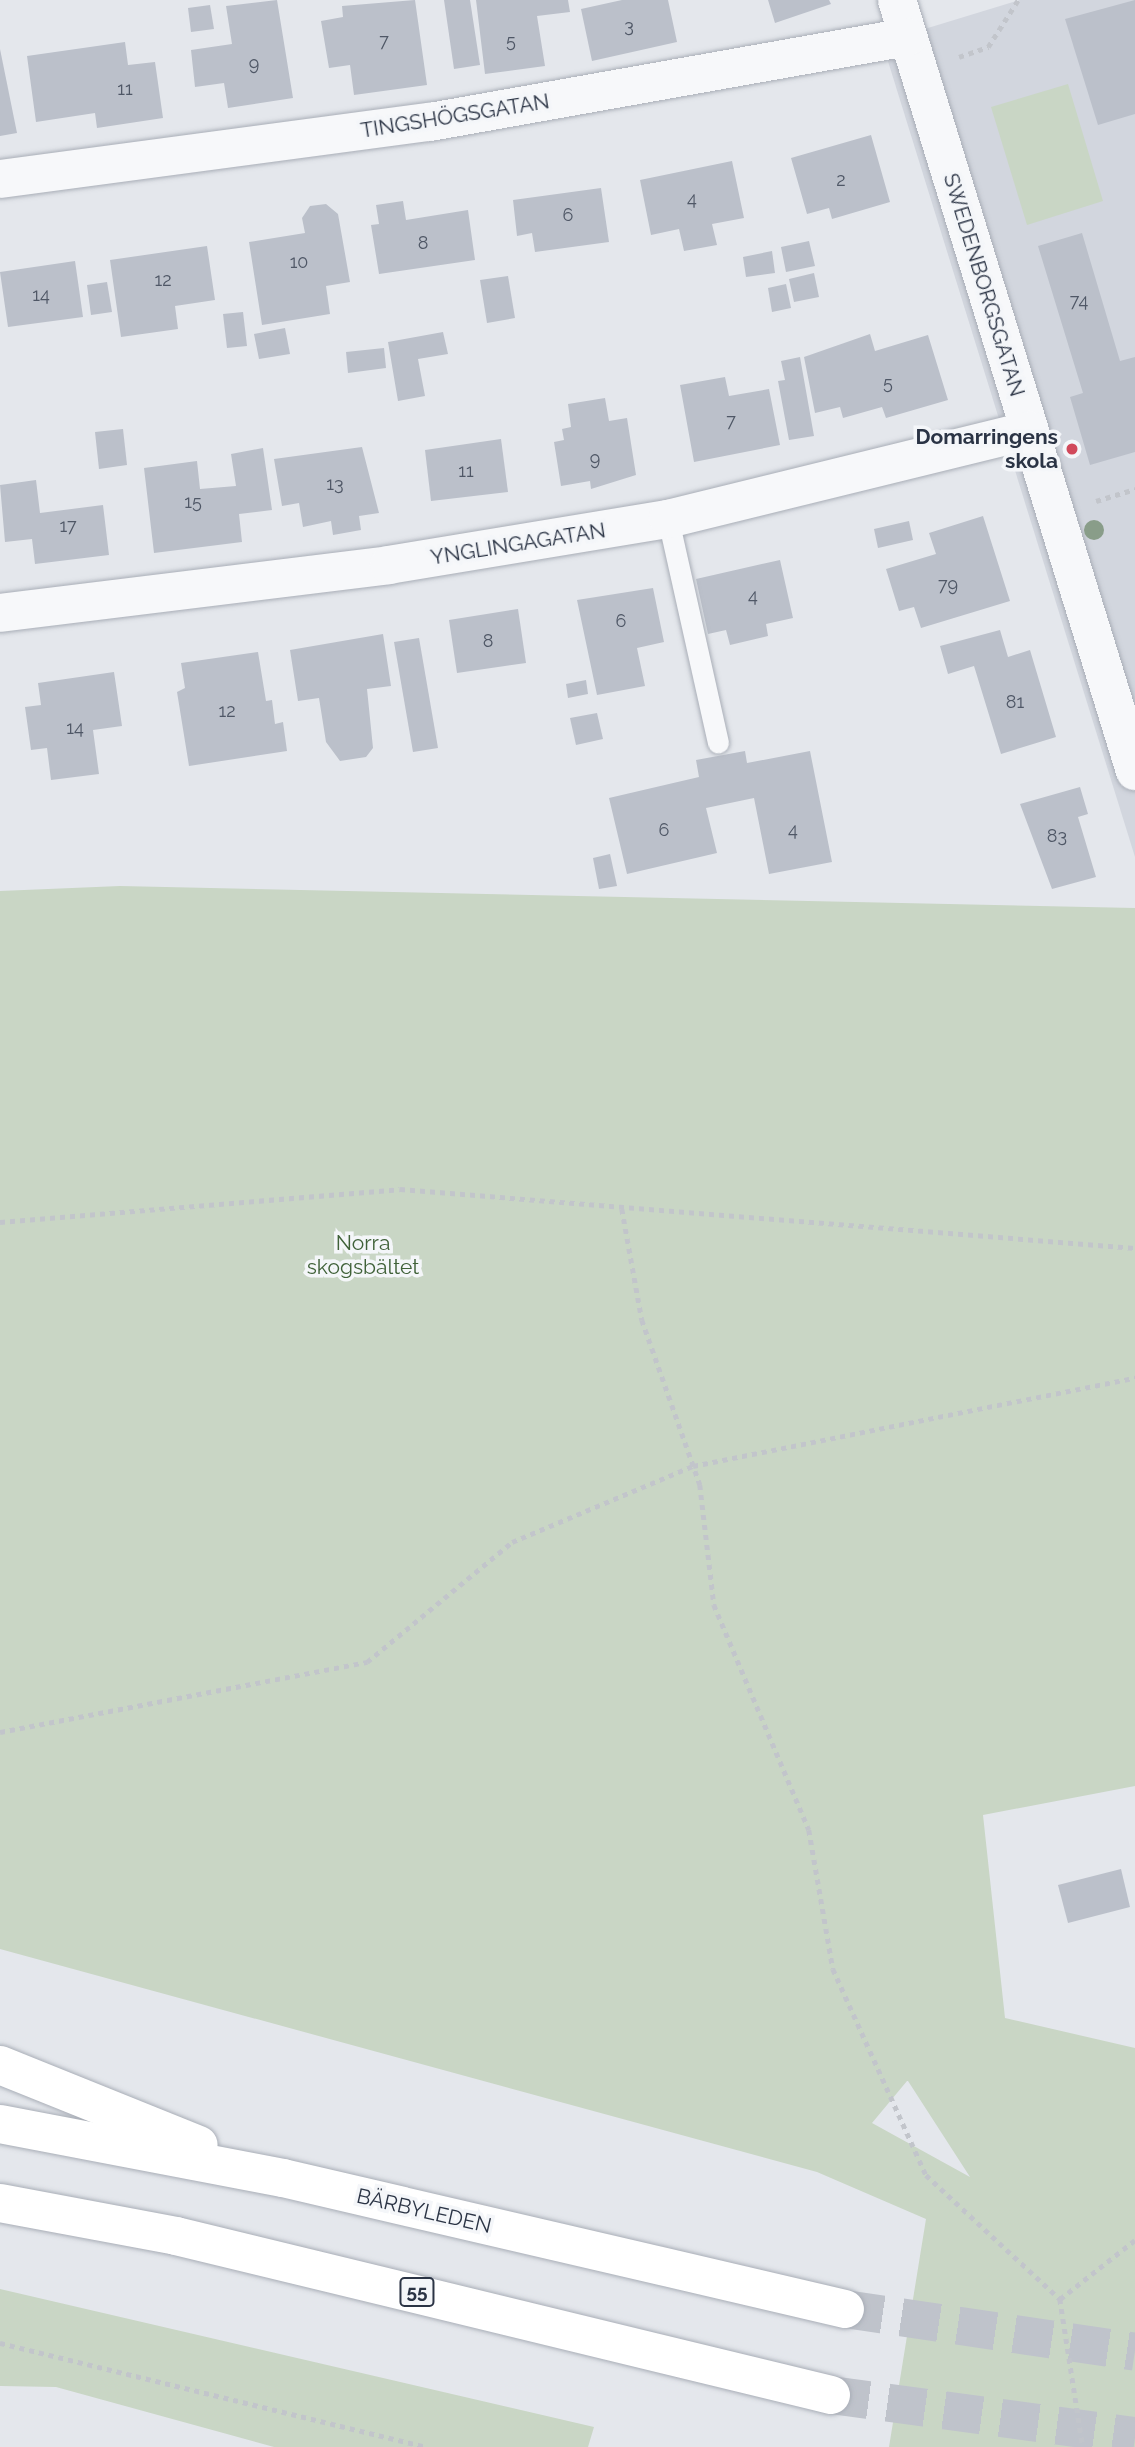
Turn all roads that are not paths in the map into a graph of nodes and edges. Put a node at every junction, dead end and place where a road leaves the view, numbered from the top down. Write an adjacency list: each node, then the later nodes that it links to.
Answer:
1 (897, 0): 2 (street, SWEDENBORGSGATAN)
2 (908, 37): 3 (street, TINGSHÖGSGATAN); 4 (street, SWEDENBORGSGATAN)
3 (0, 178)
4 (1029, 430): 5 (street, YNGLINGAGATAN); 8 (street, SWEDENBORGSGATAN)
5 (668, 519): 6 (street, YNGLINGAGATAN); 7 (lane)
6 (0, 613)
7 (718, 742)
8 (1135, 771)
9 (0, 2065): 11 (main road)
10 (0, 2124): 11 (main road, BÄRBYLEDEN)
11 (282, 2178): 13 (main road, BÄRBYLEDEN)
12 (0, 2203): 14 (main road, 55)
13 (845, 2309)
14 (831, 2395)

